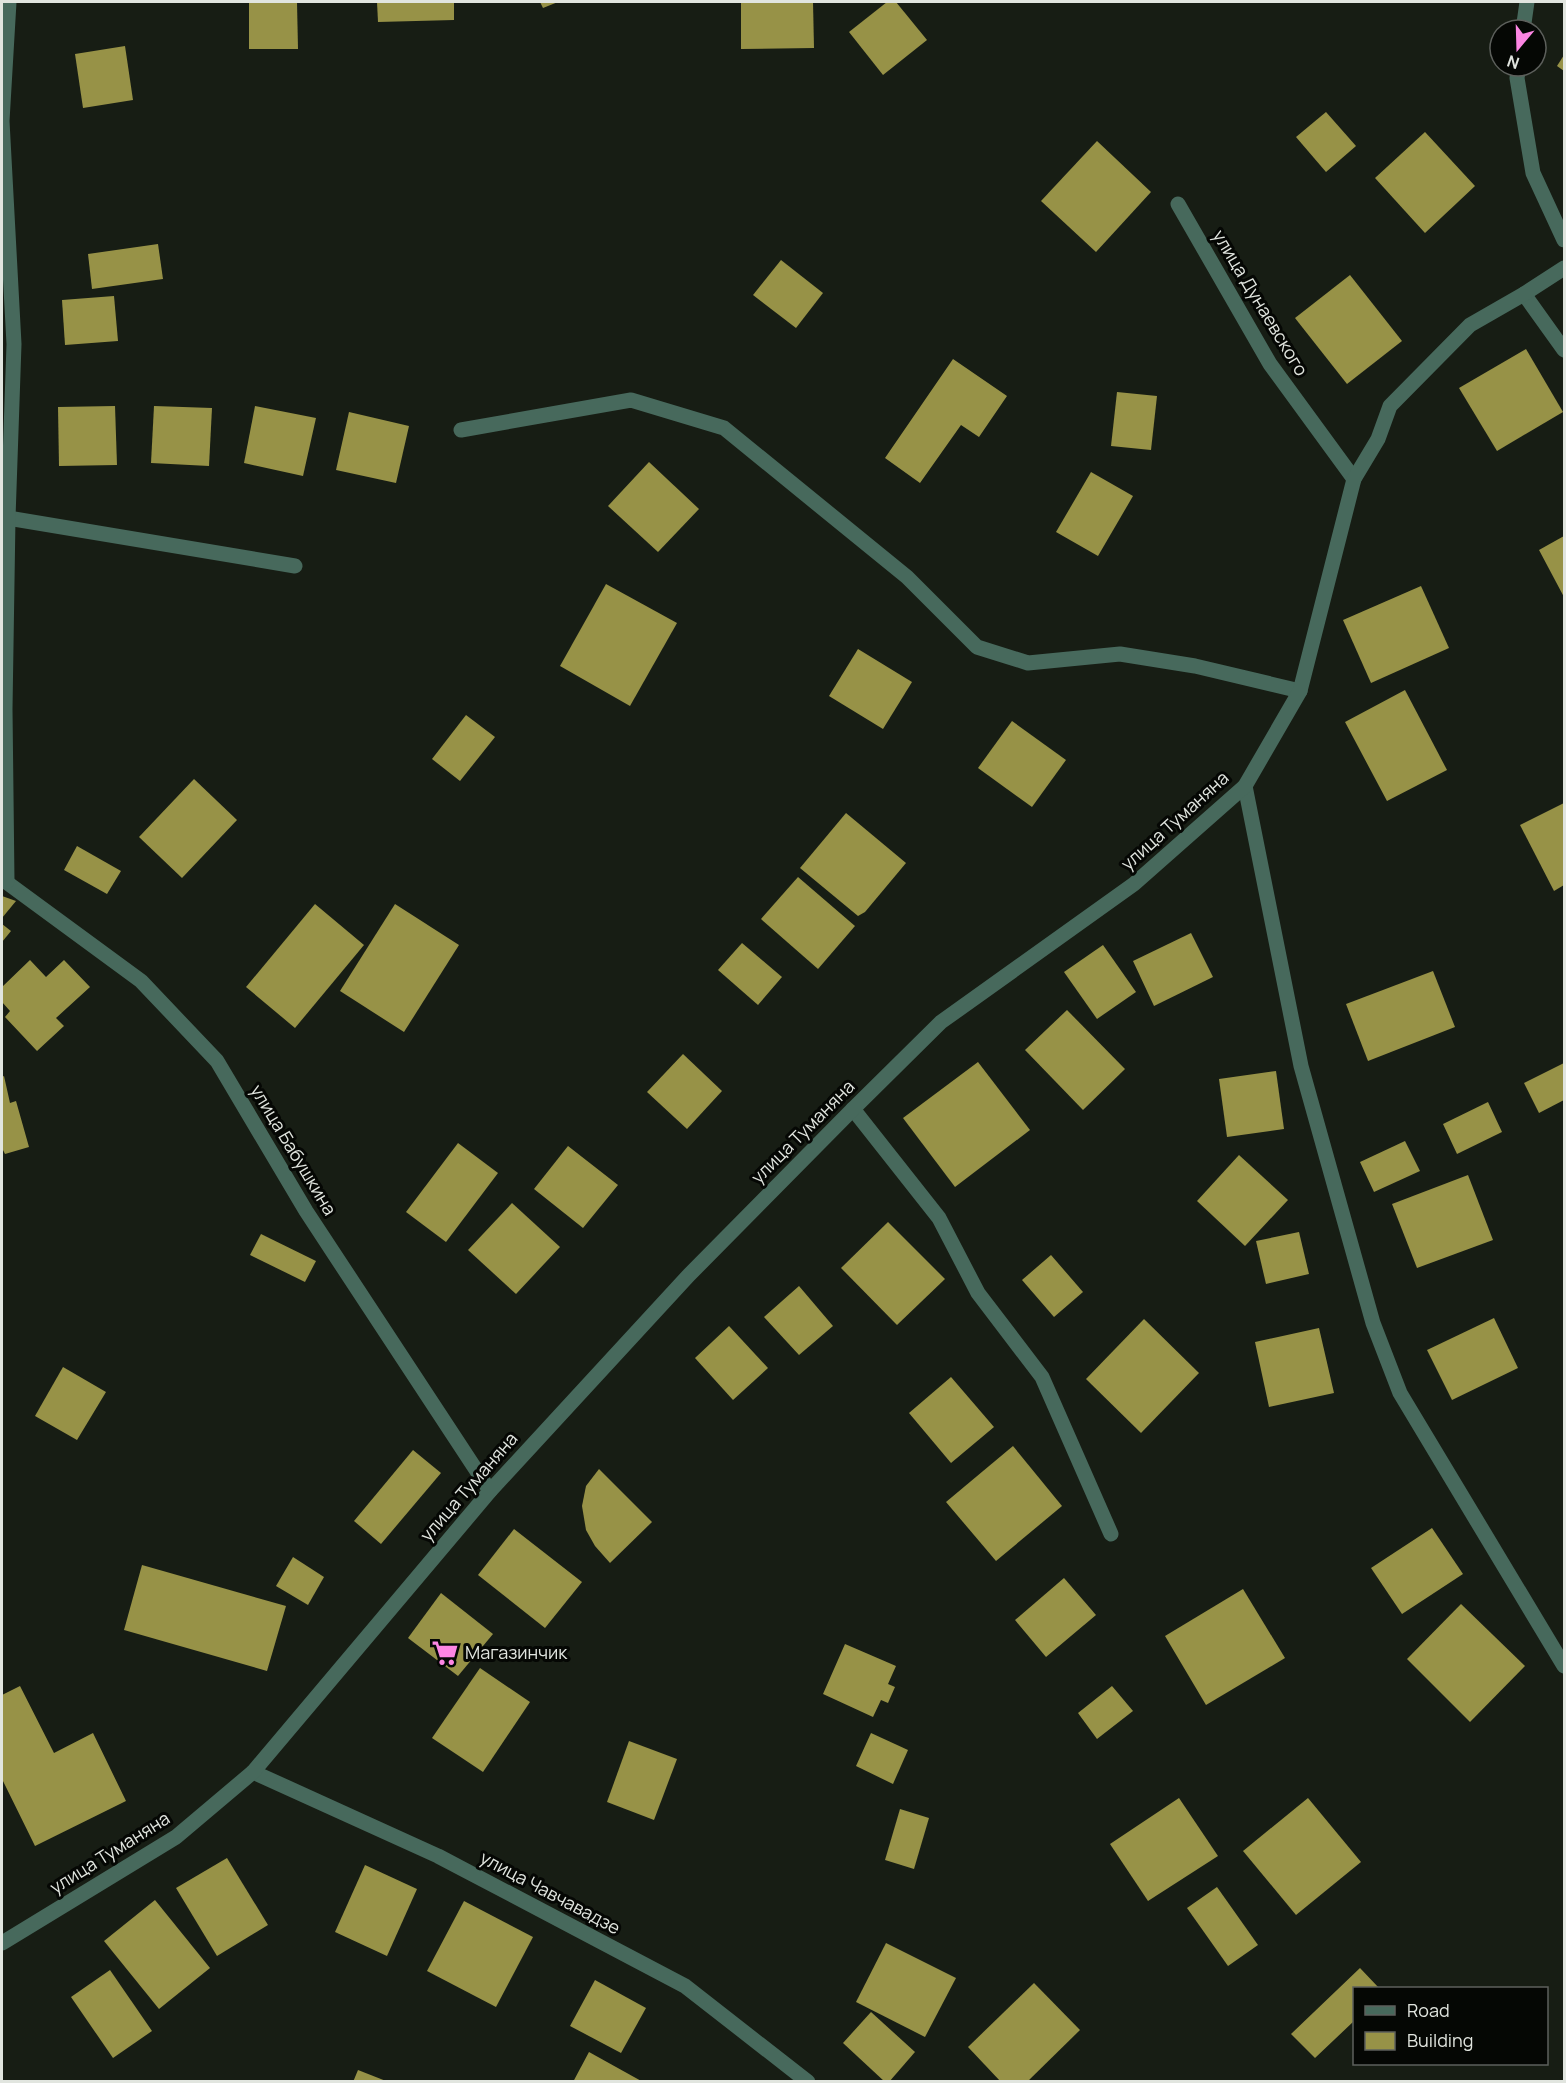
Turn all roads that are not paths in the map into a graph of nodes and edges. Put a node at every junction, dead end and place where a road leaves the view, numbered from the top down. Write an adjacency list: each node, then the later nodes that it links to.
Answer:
1 (9, 2): 12 (street, улица Бабушкина)
2 (1527, 2): 3 (street)
3 (1525, 18)
4 (1517, 78): 6 (street)
5 (1178, 204): 11 (street, улица Дунаевского)
6 (1564, 240)
7 (1564, 268): 8 (street, улица Туманяна)
8 (1524, 294): 9 (street); 11 (street, улица Туманяна)
9 (1564, 350)
10 (461, 430): 14 (street)
11 (1354, 479): 14 (street, улица Туманяна)
12 (8, 518): 13 (street); 16 (street, улица Бабушкина)
13 (295, 566)
14 (1300, 691): 15 (street, улица Туманяна)
15 (1245, 786): 17 (street, улица Туманяна); 20 (street)
16 (4, 880): 18 (street, улица Бабушкина)
17 (853, 1109): 18 (street, улица Туманяна); 19 (street)
18 (490, 1491): 21 (street, улица Туманяна)
19 (1111, 1534)
20 (1564, 1666)
21 (253, 1772): 22 (street, улица Туманяна); 23 (street, улица Чавчавадзе)
22 (2, 1943)
23 (808, 2082)

